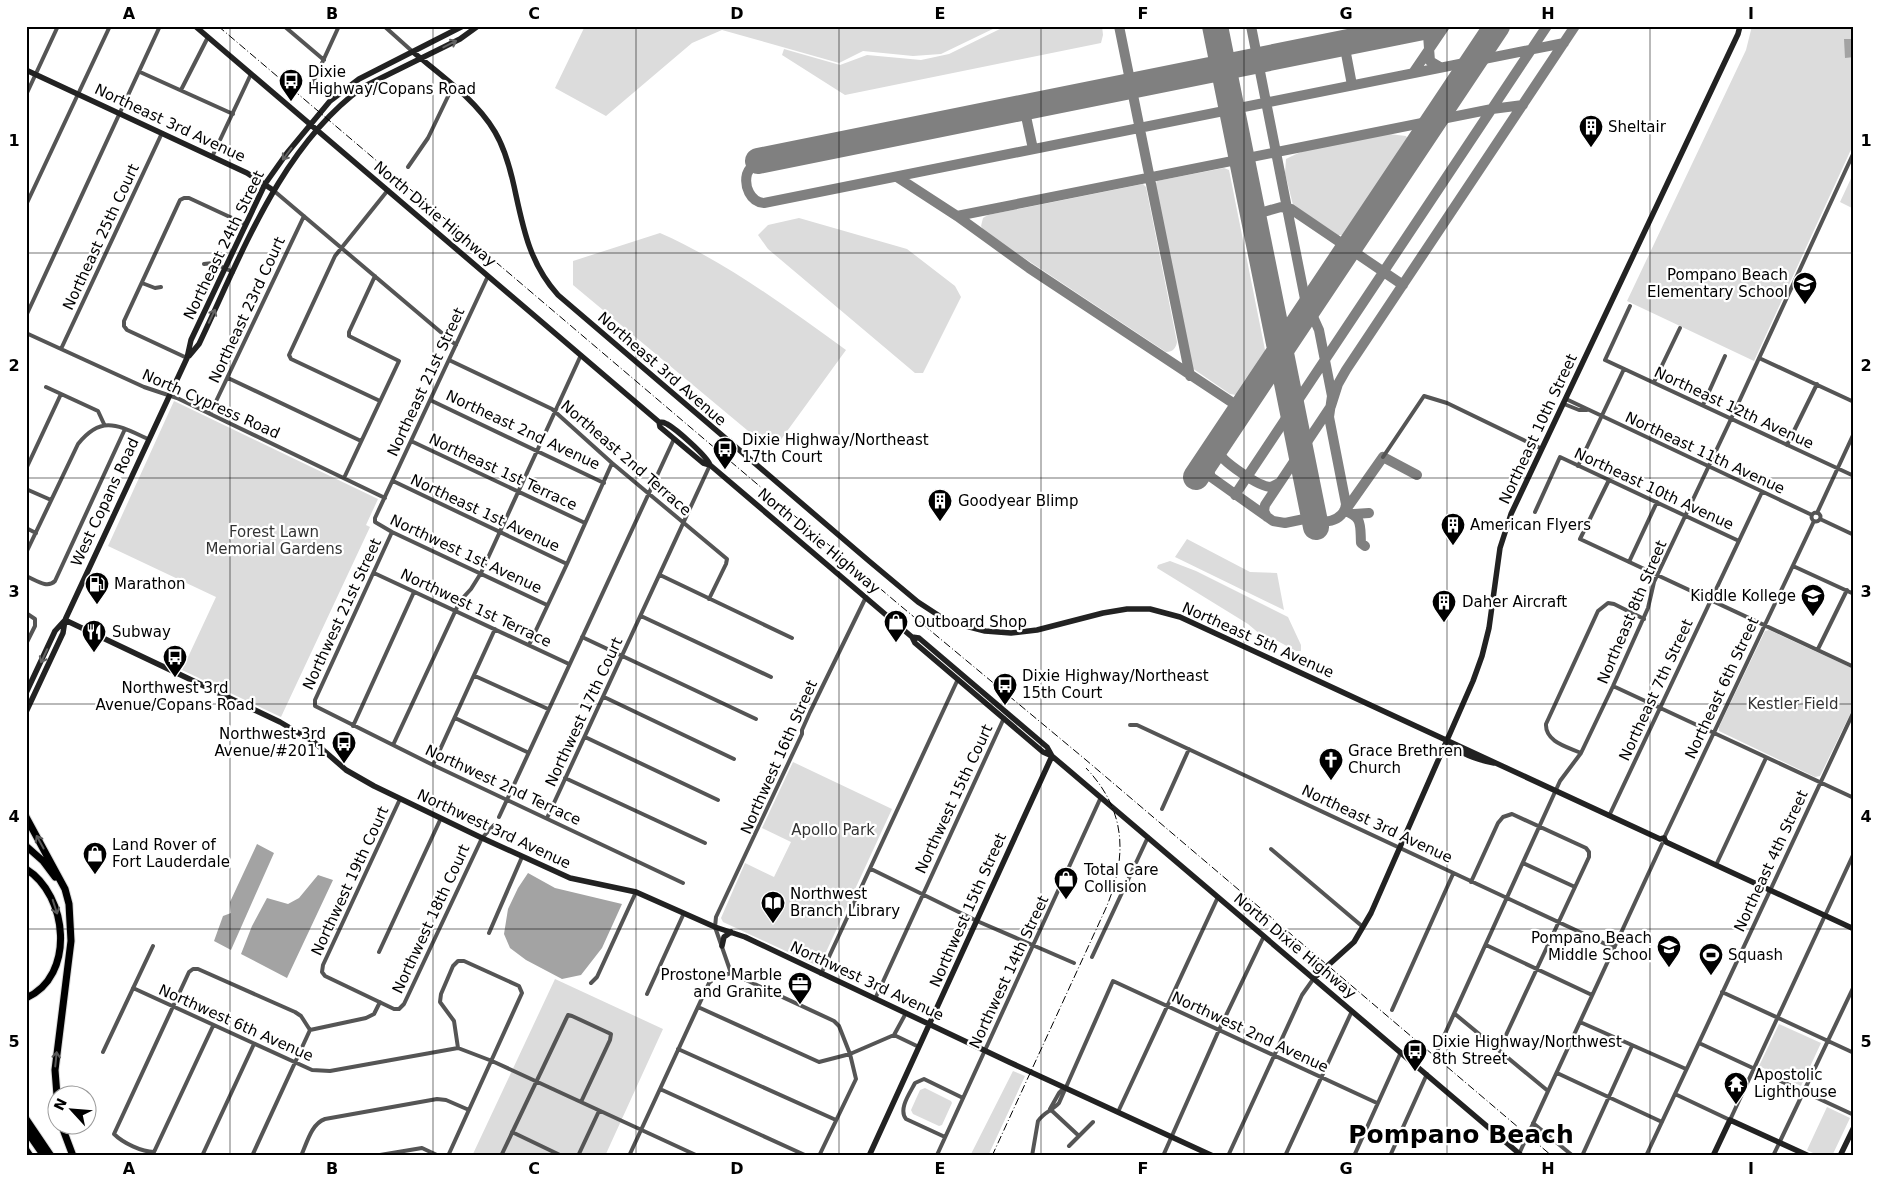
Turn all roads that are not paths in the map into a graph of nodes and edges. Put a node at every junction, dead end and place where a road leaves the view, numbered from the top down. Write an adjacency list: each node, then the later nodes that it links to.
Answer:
1 (58, 26): 18 (street)
2 (110, 26): 22 (street)
3 (160, 26): 16 (street)
4 (195, 26): 11 (street, North Dixie Highway)
5 (284, 26): 14 (street)
6 (339, 26): 14 (street)
7 (384, 26): 12 (street)
8 (463, 26): 12 (street, Northeast 24th Street)
9 (478, 26): 13 (street, Northeast 24th Street, one-way to 9)
10 (1740, 26): 66 (street, Northeast 10th Street)
11 (208, 37): 17 (street, North Dixie Highway); 21 (street)
12 (413, 52): 13 (street); 26 (street, Northeast 24th Street)
13 (421, 58): 19 (street); 27 (street, Northeast 24th Street)
14 (324, 60): 20 (street)
15 (26, 70): 18 (street, Northeast 3rd Avenue)
16 (140, 72): 21 (street); 24 (street)
17 (251, 74): 25 (street); 26 (street, North Dixie Highway)
18 (36, 75): 22 (street, Northeast 3rd Avenue); 23 (street)
19 (453, 86): 31 (street); 136 (street, Northeast 3rd Avenue)
20 (311, 87)
21 (181, 90): 25 (street)
22 (78, 94): 24 (street, Northeast 3rd Avenue); 35 (street)
23 (26, 95)
24 (120, 114): 28 (street, Northeast 3rd Avenue); 47 (street)
25 (233, 114): 30 (street)
26 (310, 125): 27 (street, North Dixie Highway); 32 (street, Northeast 24th Street, one-way to 32)
27 (318, 131): 33 (street, Northeast 24th Street); 34 (street, North Dixie Highway)
28 (162, 133): 30 (street, Northeast 3rd Avenue); 51 (street, Northeast 25th Court)
29 (1854, 152): 55 (street, Northeast 8th Street)
30 (212, 157): 32 (street, Northeast 3rd Avenue)
31 (408, 167)
32 (265, 184): 33 (street, Northeast 3rd Avenue); 37 (street, Northeast 24th Street)
33 (273, 190): 36 (street, Northeast 3rd Avenue); 41 (street, Northeast 24th Street)
34 (388, 190): 38 (street); 43 (street, North Dixie Highway)
35 (26, 205)
36 (304, 216): 38 (street, Northeast 3rd Avenue); 58 (street, Northeast 23rd Court)
37 (246, 224): 40 (street, Northeast 24th Street); 44 (street)
38 (341, 247): 42 (street, Northeast 3rd Avenue); 64 (street)
39 (204, 264): 40 (street)
40 (225, 268): 41 (street); 54 (street, Northeast 24th Street)
41 (233, 272): 54 (street, Northeast 24th Street, one-way to 41)
42 (374, 276): 50 (street, Northeast 3rd Avenue); 64 (street)
43 (488, 276): 50 (street, Northeast 21st Street); 52 (street, North Dixie Highway)
44 (142, 283): 45 (street); 54 (street)
45 (161, 288)
46 (1630, 306): 57 (street, Northeast 12th Avenue)
47 (26, 316)
48 (1680, 328): 59 (street)
49 (26, 333): 51 (street, North Cypress Road)
50 (456, 345): 56 (street, Northeast 21st Street)
51 (61, 349): 63 (street, North Cypress Road)
52 (581, 355): 69 (street); 73 (street, North Dixie Highway)
53 (1725, 356): 68 (street)
54 (187, 358): 63 (street, Northeast 24th Street)
55 (1759, 358): 60 (street); 72 (street, Northeast 8th Street)
56 (449, 360): 65 (street, Northeast 21st Street); 69 (street, Northeast 2nd Terrace)
57 (1624, 369): 59 (street, Northeast 12th Avenue); 71 (street)
58 (228, 378): 70 (street, Northeast 23rd Court); 79 (street)
59 (1654, 382): 68 (street, Northeast 12th Avenue)
60 (1816, 384): 67 (street); 81 (street)
61 (46, 387): 62 (street)
62 (61, 394): 74 (street); 89 (street)
63 (169, 395): 70 (street, North Cypress Road); 77 (street, West Copans Road)
64 (380, 400): 79 (street)
65 (430, 400): 80 (street, Northeast 21st Street); 83 (street, Northeast 2nd Avenue)
66 (1565, 402): 71 (street, Northeast 11th Avenue); 82 (street, Northeast 10th Street)
67 (1854, 402)
68 (1703, 405): 72 (street, Northeast 12th Avenue)
69 (555, 412): 83 (street); 85 (street, Northeast 2nd Terrace)
70 (210, 414): 92 (street, North Cypress Road)
71 (1602, 417): 87 (street); 88 (street, Northeast 11th Avenue)
72 (1731, 419): 81 (street, Northeast 12th Avenue); 88 (street, Northeast 8th Street)
73 (659, 422): 78 (street, North Dixie Highway); 86 (street, North Dixie Highway)
74 (104, 424): 75 (street); 101 (street)
75 (125, 429): 77 (street); 126 (street)
76 (1854, 433): 90 (street)
77 (148, 439): 139 (street, West Copans Road)
78 (674, 439): 86 (street, North Dixie Highway); 99 (street)
79 (361, 441): 92 (street)
80 (411, 441): 94 (street, Northeast 21st Street); 97 (street, Northeast 1st Terrace)
81 (1787, 445): 90 (street, Northeast 12th Avenue)
82 (1542, 449): 84 (street); 169 (street, Northeast 10th Street)
83 (537, 451): 95 (street, Northeast 2nd Avenue); 97 (street)
84 (1383, 456)
85 (612, 463): 95 (street); 99 (street, Northeast 2nd Terrace)
86 (710, 465): 111 (street, Northwest 17th Court); 130 (street, North Dixie Highway)
87 (1578, 466): 93 (street, Northeast 10th Avenue); 103 (street, Northeast 10th Avenue)
88 (1708, 467): 98 (street, Northeast 11th Avenue); 106 (street, Northeast 8th Street)
89 (26, 468)
90 (1838, 468): 91 (street, Northeast 12th Avenue); 104 (street)
91 (1854, 476)
92 (344, 478): 100 (street, North Cypress Road)
93 (1608, 480): 102 (street, Northeast 10th Avenue); 119 (street)
94 (393, 481): 100 (street, Northeast 21st Street); 114 (street, Northeast 1st Avenue)
95 (604, 483): 110 (street)
96 (26, 489): 101 (street)
97 (518, 491): 110 (street, Northeast 1st Terrace); 114 (street)
98 (1762, 492): 105 (street, Northeast 11th Avenue); 117 (street, Northeast 7th Street)
99 (649, 493): 111 (street, Northeast 2nd Terrace); 142 (street)
100 (385, 498): 109 (street, Northwest 21st Street)
101 (51, 500): 115 (street)
102 (1657, 502): 106 (street, Northeast 10th Avenue); 119 (street)
103 (1535, 512)
104 (1818, 513): 105 (street); 107 (street)
105 (1812, 515): 108 (street)
106 (1686, 516): 117 (street, Northeast 10th Avenue); 125 (street, Northeast 8th Street)
107 (1820, 519): 108 (street); 116 (street)
108 (1814, 521): 121 (street, Northeast 6th Street)
109 (375, 522): 113 (street, Northwest 1st Avenue)
110 (586, 523): 120 (street)
111 (684, 523): 124 (street, Northwest 17th Court); 131 (street, Northeast 2nd Terrace)
112 (26, 528): 115 (street)
113 (392, 532): 122 (street, Northwest 21st Street); 123 (street, Northwest 1st Avenue)
114 (500, 532): 120 (street, Northeast 1st Avenue); 123 (street)
115 (36, 533): 118 (street)
116 (1854, 535)
117 (1739, 541): 132 (street, Northeast 7th Street)
118 (26, 553)
119 (1629, 562): 125 (street)
120 (567, 564): 133 (street)
121 (1792, 566): 127 (street); 140 (street, Northeast 6th Street)
122 (374, 573): 128 (street, Northwest 1st Terrace); 157 (street, Northwest 21st Street)
123 (481, 574): 133 (street, Northwest 1st Avenue); 134 (street)
124 (660, 575): 131 (street); 137 (street, Northwest 17th Court)
125 (1657, 575): 132 (street); 138 (street, Northeast 8th Street)
126 (26, 576)
127 (1847, 590): 129 (street); 147 (street)
128 (414, 592): 134 (street, Northwest 1st Terrace); 166 (street)
129 (1854, 594)
130 (866, 597): 143 (street, North Dixie Highway); 221 (street, Northwest 16th Street)
131 (709, 599): 144 (street)
132 (1711, 600): 140 (street); 158 (street, Northeast 7th Street)
133 (547, 605): 146 (street)
134 (456, 610): 141 (street, Northwest 1st Terrace); 170 (street)
135 (26, 613): 145 (street)
136 (935, 614): 169 (street, Northeast 5th Avenue)
137 (641, 616): 148 (street, Northwest 17th Court); 152 (street)
138 (1644, 619): 154 (street, Northeast 8th Street); 173 (street)
139 (64, 620): 155 (street, West Copans Road, one-way to 155); 161 (street, West Copans Road); 183 (street, Northwest 3rd Avenue)
140 (1765, 625): 147 (street); 167 (street, Northeast 6th Street)
141 (495, 629): 146 (street, Northwest 1st Terrace); 151 (street)
142 (582, 637): 148 (street); 149 (street)
143 (912, 637): 153 (street, North Dixie Highway); 174 (street, North Dixie Highway)
144 (792, 638)
145 (26, 644)
146 (528, 645): 149 (street, Northwest 1st Terrace)
147 (1818, 649): 150 (street)
148 (623, 656): 156 (street, Northwest 17th Court); 164 (street)
149 (569, 664): 159 (street)
150 (1854, 667)
151 (474, 676): 159 (street); 162 (street)
152 (771, 677)
153 (958, 679): 163 (street, North Dixie Highway); 206 (street)
154 (1613, 686): 158 (street); 173 (street, Northeast 8th Street)
155 (26, 694)
156 (604, 697): 168 (street, Northwest 17th Court); 175 (street)
157 (315, 706): 166 (street, Northwest 2nd Terrace)
158 (1660, 708): 167 (street); 187 (street, Northeast 7th Street)
159 (548, 709): 172 (street)
160 (1854, 711): 179 (street, Northeast 4th Street)
161 (26, 712)
162 (455, 718): 172 (street); 177 (street)
163 (1004, 718): 174 (street, North Dixie Highway); 213 (street, Northwest 15th Court)
164 (756, 719)
165 (1130, 725): 171 (street, Northeast 3rd Avenue)
166 (352, 726): 170 (street, Northwest 2nd Terrace)
167 (1714, 733): 176 (street); 196 (street, Northeast 6th Street)
168 (584, 737): 178 (street, Northwest 17th Court); 185 (street)
169 (1446, 740): 180 (street, Northeast 5th Avenue); 199 (street, Northeast 10th Street)
170 (392, 745): 177 (street, Northwest 2nd Terrace)
171 (1189, 749): 186 (street); 199 (street, Northeast 3rd Avenue)
172 (528, 752): 184 (street)
173 (1581, 753): 180 (street, Northeast 8th Street)
174 (1052, 756): 181 (street, North Dixie Highway); 219 (street, Northwest 15th Street)
175 (734, 758)
176 (1766, 758): 179 (street); 204 (street)
177 (433, 765): 184 (street, Northwest 2nd Terrace)
178 (565, 778): 191 (street, Northwest 17th Court); 197 (street)
179 (1820, 782): 182 (street); 211 (street, Northeast 4th Street)
180 (1556, 791): 187 (street, Northeast 5th Avenue); 193 (street, Northeast 8th Street)
181 (1101, 797): 195 (street, North Dixie Highway); 230 (street, Northwest 14th Street)
182 (1854, 798)
183 (400, 799): 190 (street, Northwest 3rd Avenue); 247 (street, Northwest 19th Court)
184 (507, 800): 189 (street); 191 (street, Northwest 2nd Terrace)
185 (718, 800)
186 (1162, 809)
187 (1609, 816): 196 (street, Northeast 5th Avenue)
188 (26, 817): 218 (highway, one-way to 188)
189 (499, 817)
190 (441, 818): 194 (street, Northwest 3rd Avenue); 232 (street)
191 (546, 818): 209 (street, Northwest 2nd Terrace)
192 (494, 825): 194 (street, Northwest 18th Court)
193 (1540, 827): 203 (street, Northeast 8th Street); 208 (street); 210 (street)
194 (482, 838): 202 (street, Northwest 3rd Avenue); 247 (street, Northwest 18th Court)
195 (1148, 838): 214 (street, North Dixie Highway); 233 (street)
196 (1663, 841): 204 (street, Northeast 5th Avenue); 231 (street, Northeast 6th Street)
197 (705, 843)
198 (26, 846): 218 (highway)
199 (1400, 848): 207 (street, Northeast 3rd Avenue); 222 (street, Northeast 10th Street)
200 (1271, 850): 222 (street)
201 (1854, 852): 217 (street)
202 (522, 857): 212 (street, Northwest 3rd Avenue); 225 (street)
203 (1523, 863): 210 (street); 215 (street, Northeast 8th Street)
204 (1716, 865): 211 (street, Northeast 5th Avenue)
205 (26, 869): 245 (highway, one-way to 245)
206 (871, 869): 213 (street); 237 (street)
207 (1453, 874): 208 (street, Northeast 3rd Avenue); 251 (street)
208 (1471, 882): 215 (street, Northeast 3rd Avenue)
209 (683, 883)
210 (1575, 887): 220 (street)
211 (1770, 890): 217 (street, Northeast 5th Avenue); 242 (street, Northeast 4th Street)
212 (636, 892): 216 (street, Northwest 3rd Avenue); 239 (street)
213 (922, 895): 219 (street); 246 (street, Northwest 15th Court)
214 (1218, 896): 226 (street, North Dixie Highway); 248 (street)
215 (1507, 899): 220 (street, Northeast 3rd Avenue); 227 (street, Northeast 8th Street)
216 (684, 913): 221 (street, Northwest 3rd Avenue); 243 (street)
217 (1824, 916): 223 (street, Northeast 5th Avenue); 255 (street)
218 (71, 919): 285 (highway, one-way to 218)
219 (977, 921): 230 (street); 257 (street, Northwest 15th Street)
220 (1558, 923): 231 (street, Northeast 3rd Avenue); 235 (street)
221 (715, 927): 224 (street, Northwest 3rd Avenue); 229 (street)
222 (1364, 928): 238 (street, Northeast 10th Street)
223 (1854, 929)
224 (731, 932): 229 (street); 237 (street, Northwest 3rd Avenue)
225 (489, 933)
226 (1264, 936): 238 (street, North Dixie Highway); 260 (street)
227 (1486, 945): 235 (street); 254 (street, Northeast 8th Street)
228 (153, 946): 241 (street)
229 (722, 946): 236 (street)
230 (1034, 946): 234 (street); 271 (street, Northwest 14th Street)
231 (1614, 948): 244 (street, Northeast 6th Street)
232 (379, 952)
233 (1092, 957)
234 (1074, 963)
235 (1537, 969): 244 (street); 270 (street)
236 (731, 973): 250 (street); 275 (street)
237 (821, 974): 246 (street, Northwest 3rd Avenue)
238 (1314, 978): 252 (street, North Dixie Highway); 276 (street)
239 (591, 983)
240 (1854, 986): 262 (street)
241 (133, 988): 249 (street, Northwest 6th Avenue); 272 (street)
242 (1722, 992): 255 (street); 263 (street, Northeast 4th Street)
243 (647, 994)
244 (1592, 995): 256 (street, Northeast 6th Street)
245 (26, 998)
246 (875, 999): 253 (street, Northwest 3rd Avenue)
247 (380, 1002): 259 (street)
248 (1166, 1006): 260 (street, Northwest 2nd Avenue); 287 (street, Northwest 2nd Avenue); 298 (street)
249 (173, 1007): 258 (street, Northwest 6th Avenue); 258 (street); 259 (street)
250 (698, 1007): 268 (street); 275 (street)
251 (1392, 1010)
252 (1352, 1011): 273 (street, North Dixie Highway); 283 (street)
253 (906, 1013): 257 (street, Northwest 3rd Avenue); 261 (street)
254 (1455, 1014): 269 (street, Northeast 8th Street); 270 (street)
255 (1777, 1017): 262 (street); 279 (street)
256 (1580, 1022): 266 (street); 281 (street, Northeast 6th Street)
257 (930, 1024): 265 (street, Northwest 15th Street); 271 (street, Northwest 3rd Avenue)
258 (213, 1026): 264 (street, Northwest 6th Avenue)
259 (310, 1030): 278 (street)
260 (1219, 1030): 276 (street, Northwest 2nd Avenue); 312 (street)
261 (894, 1036): 265 (street); 275 (street)
262 (1828, 1041): 274 (street); 289 (street)
263 (1699, 1043): 279 (street); 280 (street, Northeast 4th Street)
264 (254, 1044): 278 (street, Northwest 6th Avenue); 324 (street)
265 (919, 1046): 337 (street, Northwest 15th Street)
266 (1632, 1046): 280 (street); 292 (street)
267 (458, 1048): 277 (street); 277 (street); 278 (street, Northwest 6th Avenue)
268 (678, 1049): 286 (street); 301 (street)
269 (1438, 1049)
270 (1499, 1050): 288 (street)
271 (985, 1051): 287 (street, Northwest 3rd Avenue); 291 (street, Northwest 14th Street)
272 (103, 1052)
273 (1401, 1052): 282 (street, North Dixie Highway); 294 (street)
274 (1854, 1053)
275 (850, 1054): 301 (street)
276 (1273, 1055): 283 (street, Northwest 2nd Avenue); 341 (street)
277 (492, 1061): 284 (street); 296 (street)
278 (294, 1063): 325 (street)
279 (1754, 1068): 289 (street); 302 (street)
280 (1686, 1069): 290 (street, Northeast 4th Street)
281 (1557, 1073): 288 (street, Northeast 6th Street); 292 (street)
282 (1427, 1074): 319 (street, North Dixie Highway); 344 (street)
283 (1320, 1077): 294 (street, Northwest 2nd Avenue); 342 (street)
284 (536, 1082): 293 (street); 293 (street); 309 (street)
285 (55, 1084)
286 (660, 1088): 307 (street); 335 (street)
287 (1065, 1088): 295 (street); 298 (street, Northwest 3rd Avenue)
288 (1548, 1091): 305 (street, Northeast 6th Street)
289 (1804, 1092): 299 (street); 314 (street)
290 (1675, 1094): 302 (street); 304 (street, Northeast 4th Street)
291 (963, 1098): 313 (street, Northwest 14th Street); 313 (street)
292 (1609, 1098): 304 (street); 346 (street)
293 (581, 1102): 297 (street)
294 (1377, 1103): 343 (street)
295 (1050, 1109): 311 (street); 338 (street)
296 (469, 1110): 326 (street); 329 (street)
297 (599, 1111): 307 (street); 332 (street)
298 (1118, 1112): 312 (street, Northwest 3rd Avenue)
299 (1854, 1115)
300 (26, 1119): 322 (highway)
301 (836, 1120): 336 (street)
302 (1730, 1120): 314 (street); 348 (street)
303 (1093, 1122): 311 (street)
304 (1662, 1122): 347 (street, Northeast 4th Street)
305 (1533, 1123): 319 (street, Northeast 6th Street); 345 (street)
306 (1854, 1127): 351 (street)
307 (642, 1129): 333 (street); 334 (street)
308 (26, 1130): 321 (highway)
309 (512, 1132): 330 (street); 331 (street)
310 (65, 1134): 323 (highway)
311 (1079, 1136): 315 (street)
312 (1172, 1136): 339 (street); 340 (street, Northwest 3rd Avenue)
313 (945, 1137): 318 (street, Northwest 14th Street)
314 (1779, 1142): 349 (street); 350 (street)
315 (1069, 1146)
316 (26, 1150): 320 (highway)
317 (385, 1155): 327 (street); 328 (street)
318 (937, 1155)
319 (1520, 1155)
320 (30, 1156)
321 (44, 1156)
322 (51, 1156)
323 (73, 1156)
324 (202, 1156)
325 (252, 1156)
326 (301, 1156)
327 (374, 1156)
328 (439, 1156)
329 (448, 1156)
330 (501, 1156)
331 (562, 1156)
332 (578, 1156)
333 (629, 1156)
334 (698, 1156)
335 (807, 1156)
336 (819, 1156)
337 (869, 1156)
338 (1032, 1156)
339 (1163, 1156)
340 (1213, 1156)
341 (1228, 1156)
342 (1285, 1156)
343 (1354, 1156)
344 (1390, 1156)
345 (1573, 1156)
346 (1582, 1156)
347 (1646, 1156)
348 (1713, 1156)
349 (1773, 1156)
350 (1809, 1156)
351 (1840, 1156)

